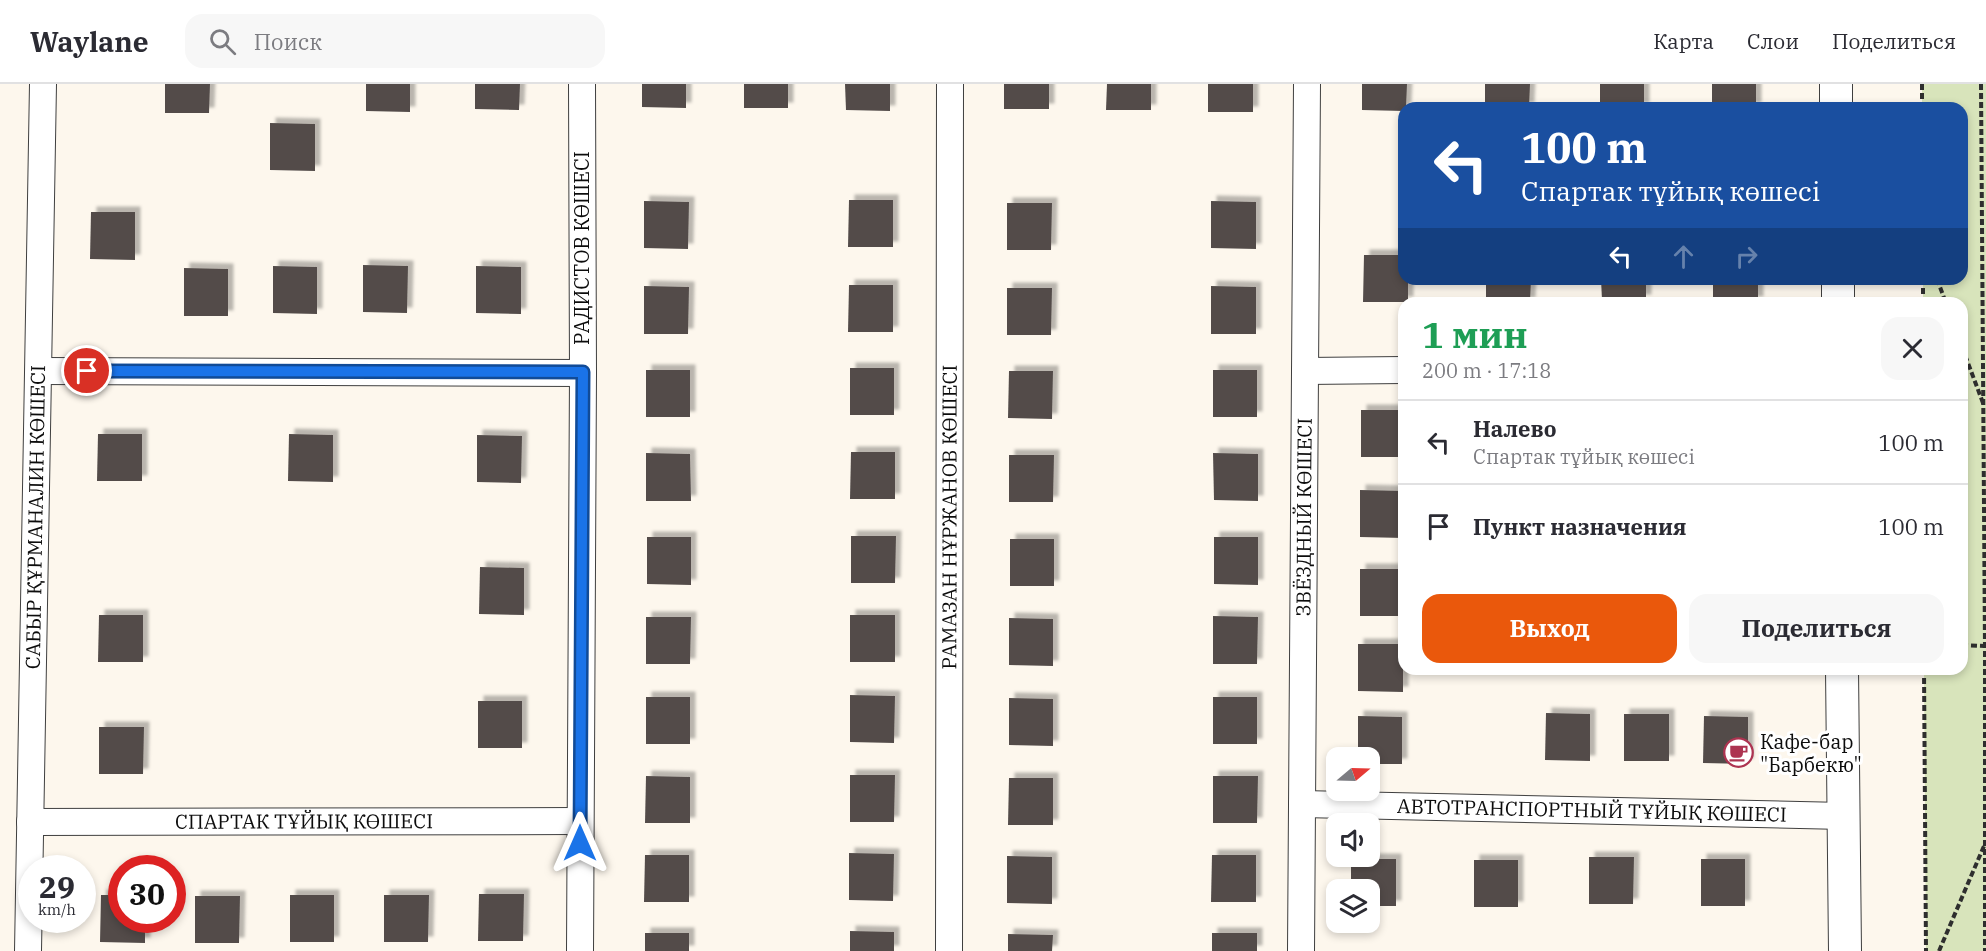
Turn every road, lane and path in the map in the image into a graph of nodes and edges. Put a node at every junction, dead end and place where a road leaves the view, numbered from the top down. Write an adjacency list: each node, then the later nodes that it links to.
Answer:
1 (43, 84): 14 (street, САБЫР ҚҰРМАНАЛИН КӨШЕСІ)
2 (582, 84): 15 (street, РАДИСТОВ КӨШЕСІ)
3 (950, 84): 28 (street, РАМАЗАН НҰРЖАНОВ КӨШЕСІ)
4 (1307, 84): 13 (street, ЗВЁЗДНЫЙ КӨШЕСІ)
5 (1836, 84): 9 (street)
6 (1922, 84): 10 (path)
7 (1981, 84): 8 (path)
8 (1984, 91): 16 (path)
9 (1836, 102)
10 (1922, 102)
11 (1968, 362): 16 (path)
12 (1398, 369): 13 (street)
13 (1305, 370): 21 (street, ЗВЁЗДНЫЙ КӨШЕСІ)
14 (39, 371): 15 (street); 24 (street, САБЫР ҚҰРМАНАЛИН КӨШЕСІ)
15 (583, 372): 23 (street, РАДИСТОВ КӨШЕСІ)
16 (1984, 403): 18 (path)
17 (1968, 645): 18 (path)
18 (1986, 646): 25 (path)
19 (1842, 675): 22 (street)
20 (1924, 675): 31 (path)
21 (1302, 804): 22 (street, АВТОТРАНСПОРТНЫЙ ТҰЙЫҚ КӨШЕСІ); 29 (street, ЗВЁЗДНЫЙ КӨШЕСІ)
22 (1844, 816): 30 (street)
23 (580, 821): 24 (street, СПАРТАК ТҰЙЫҚ КӨШЕСІ); 27 (street, РАДИСТОВ КӨШЕСІ)
24 (30, 822): 26 (street, САБЫР ҚҰРМАНАЛИН КӨШЕСІ)
25 (1985, 843): 32 (path); 33 (path)
26 (28, 951)
27 (580, 951)
28 (949, 951)
29 (1301, 951)
30 (1845, 951)
31 (1926, 951)
32 (1939, 951)
33 (1985, 951)

